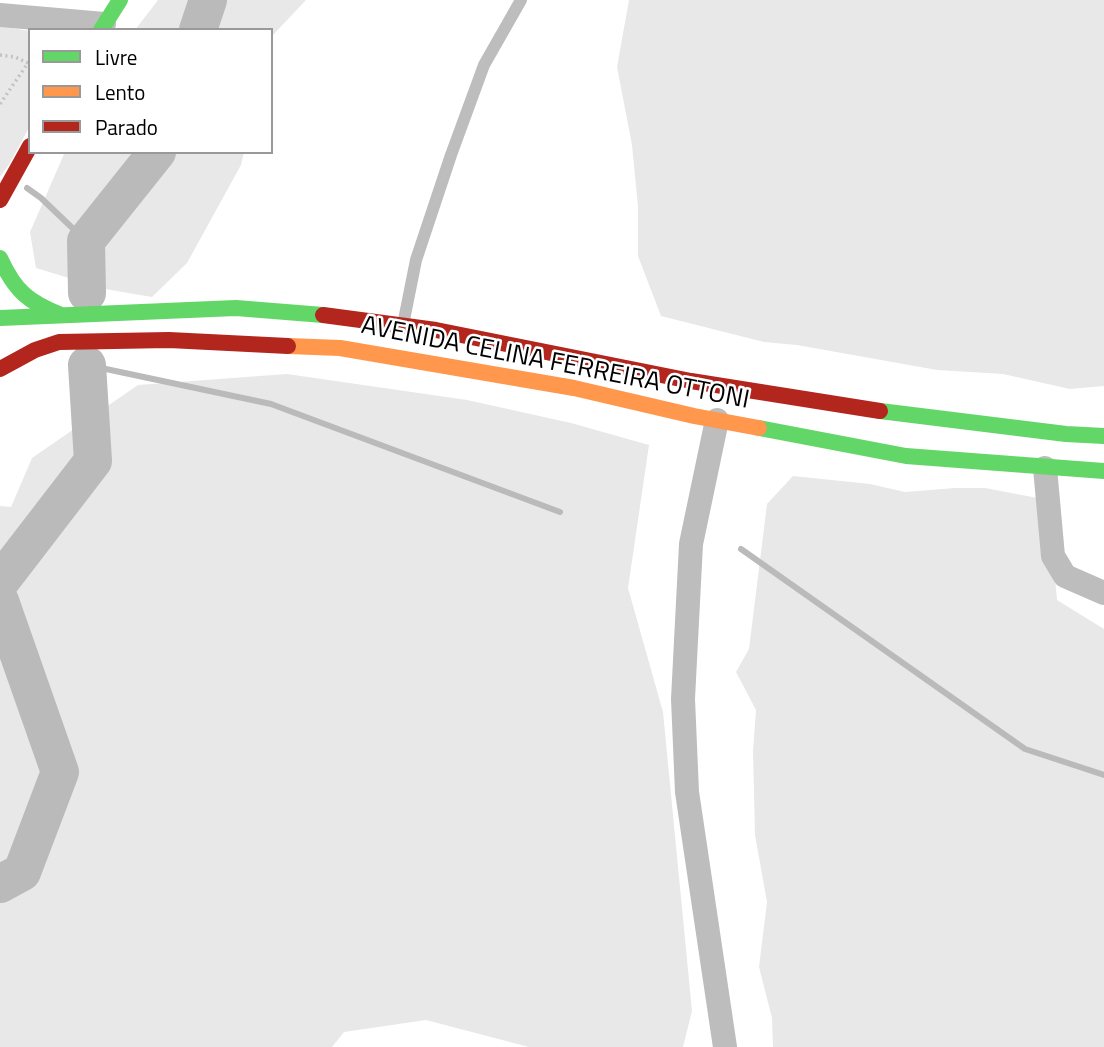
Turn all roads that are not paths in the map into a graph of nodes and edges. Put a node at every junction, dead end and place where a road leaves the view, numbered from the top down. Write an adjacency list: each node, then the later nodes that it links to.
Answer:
1 (120, 0): 4 (main road)
2 (521, 0): 12 (lane)
3 (0, 15): 4 (street)
4 (103, 27)
5 (28, 149): 6 (main road)
6 (5, 184): 7 (main road); 8 (main road)
7 (0, 200)
8 (0, 218)
9 (0, 258): 10 (main road)
10 (61, 315): 11 (main road, AVENIDA CELINA FERREIRA OTTONI); 12 (main road, AVENIDA CELINA FERREIRA OTTONI)
11 (0, 318)
12 (403, 325): 15 (main road, AVENIDA CELINA FERREIRA OTTONI)
13 (0, 369): 14 (main road, AVENIDA CELINA FERREIRA OTTONI)
14 (717, 420): 16 (main road, AVENIDA CELINA FERREIRA OTTONI); 19 (street)
15 (1104, 436)
16 (1045, 468): 17 (main road, AVENIDA CELINA FERREIRA OTTONI); 18 (street)
17 (1104, 471)
18 (1104, 593)
19 (725, 1047)

